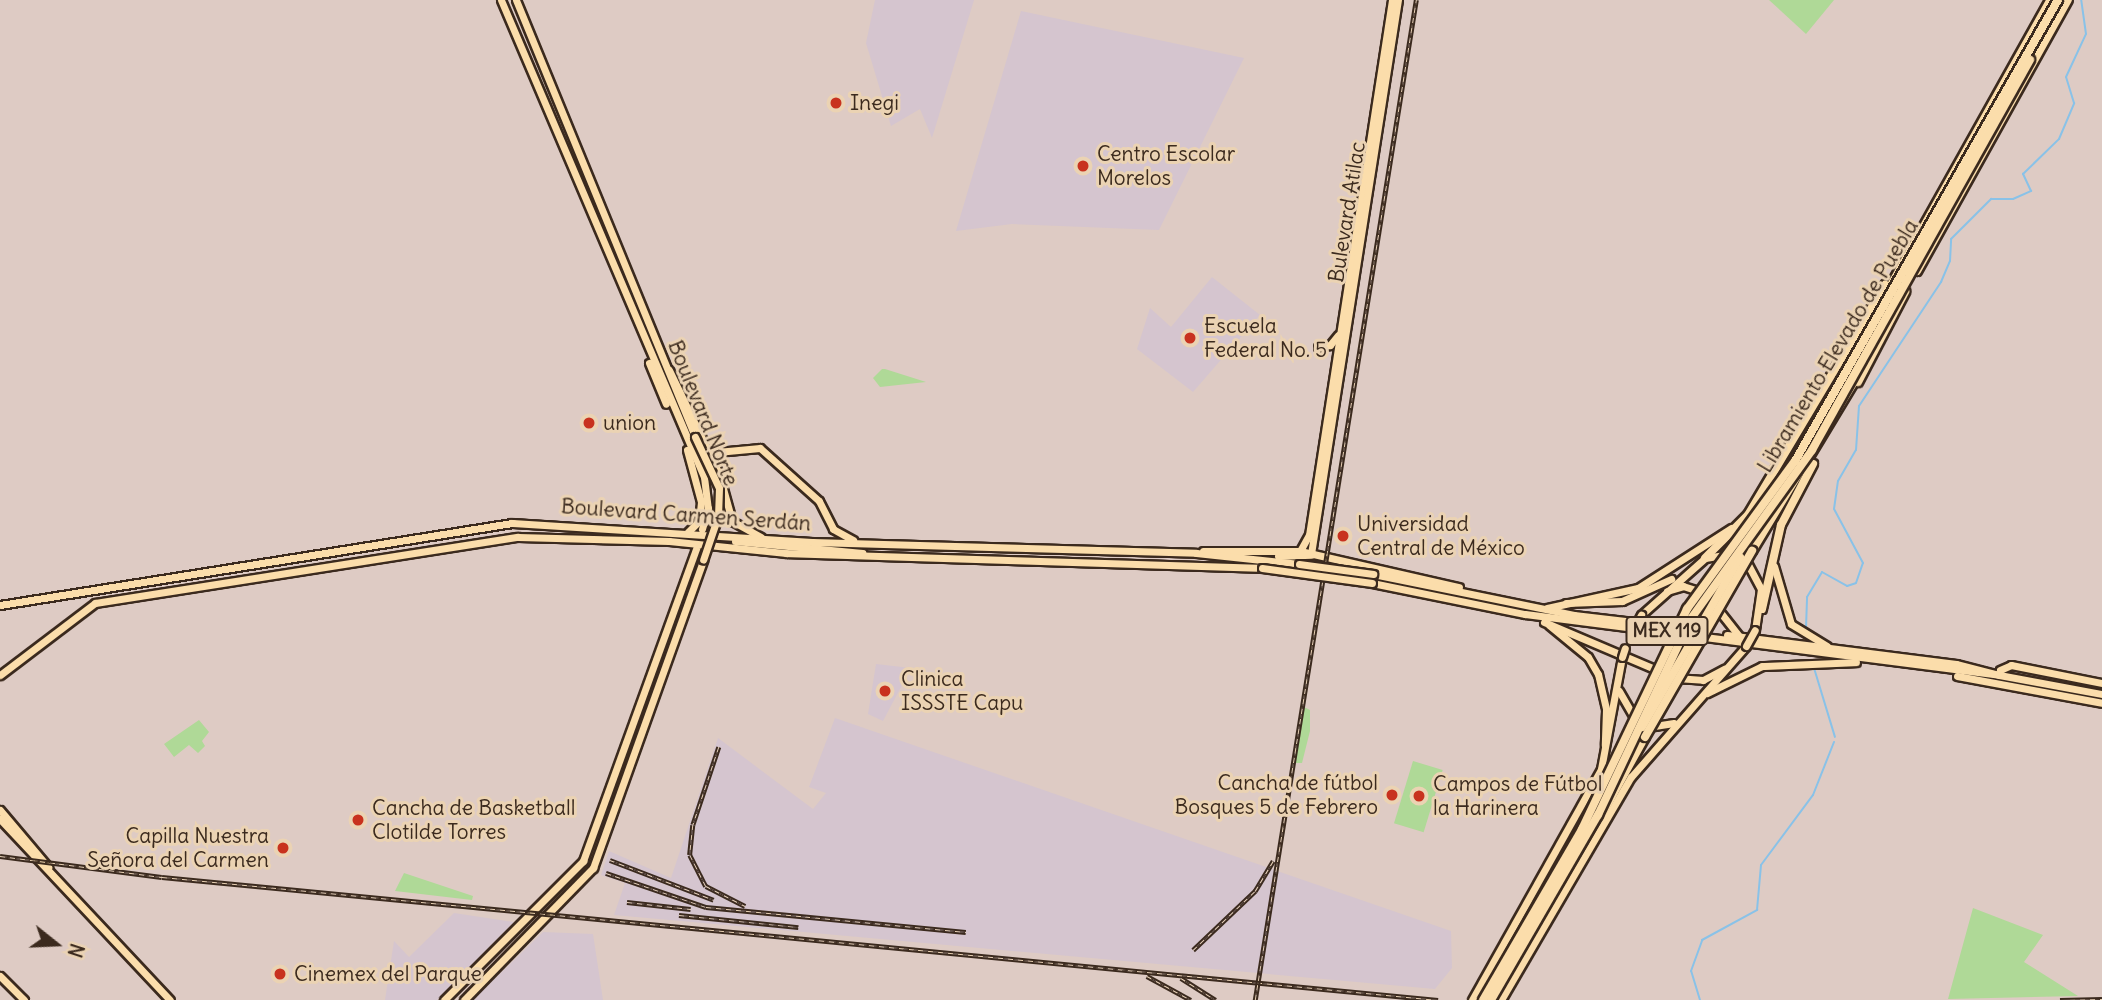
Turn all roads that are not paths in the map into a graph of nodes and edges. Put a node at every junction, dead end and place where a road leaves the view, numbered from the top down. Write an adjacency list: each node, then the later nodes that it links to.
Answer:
1 (501, 0): 13 (main road, Boulevard Norte)
2 (516, 0): 14 (main road, Boulevard Norte)
3 (1392, 0): 8 (main road)
4 (1398, 0): 8 (main road, Bulevard Atilac)
5 (2050, 0): 9 (highway)
6 (2058, 0): 79 (highway, Libramiento Elevado de Puebla, bridge)
7 (2066, 0): 10 (highway); 80 (highway, Libramiento Elevado de Puebla, bridge)
8 (1393, 17): 11 (main road); 31 (main road, Bulevard Atilac)
9 (1931, 212): 16 (highway); 26 (highway)
10 (1905, 292): 26 (highway); 30 (highway)
11 (1340, 331): 12 (main road); 27 (main road)
12 (1318, 347)
13 (646, 349): 17 (main road, Boulevard Norte); 18 (main road)
14 (660, 354): 19 (main road); 77 (main road, Boulevard Norte, bridge)
15 (717, 452): 22 (main road)
16 (1763, 492): 35 (highway); 42 (main road)
17 (706, 530)
18 (687, 533): 19 (main road, Boulevard Carmen Serdán); 20 (main road, Boulevard Carmen Serdán)
19 (765, 538): 22 (main road, Boulevard Carmen Serdán)
20 (407, 539): 28 (main road); 40 (main road, Boulevard Carmen Serdán)
21 (724, 539): 33 (main road)
22 (860, 543): 23 (main road, Boulevard Carmen Serdán)
23 (914, 546): 25 (main road, Boulevard Carmen Serdán); 34 (main road)
24 (696, 548): 76 (main road)
25 (1102, 550): 29 (main road, Boulevard Carmen Serdán); 36 (main road)
26 (1749, 550): 65 (highway, bridge)
27 (1300, 551): 31 (main road); 32 (main road)
28 (410, 552): 33 (main road, Boulevard Carmen Serdán); 45 (main road, Boulevard Carmen Serdán)
29 (1196, 553): 32 (main road); 38 (main road, Boulevard Carmen Serdán, bridge)
30 (1773, 553): 46 (highway); 50 (main road)
31 (1311, 554): 32 (main road); 39 (main road)
32 (1272, 555)
33 (869, 556): 34 (main road, Boulevard Carmen Serdán)
34 (914, 557): 36 (main road, Boulevard Carmen Serdán)
35 (1704, 558): 37 (main road); 46 (main road)
36 (1110, 562): 38 (main road, Boulevard Carmen Serdán, bridge)
37 (1687, 570): 41 (main road); 42 (main road)
38 (1372, 579): 39 (main road); 47 (main road)
39 (1462, 589): 44 (main road)
40 (76, 597): 43 (main road, Boulevard Carmen Serdán); 45 (main road)
41 (1657, 597): 49 (main road); 57 (main road, bridge)
42 (1566, 603): 44 (main road)
43 (0, 605)
44 (1546, 608): 49 (main road, MEX 119)
45 (87, 609): 55 (main road)
46 (1762, 609): 49 (main road, bridge)
47 (1531, 615): 48 (main road); 51 (main road, MEX 119)
48 (1544, 622): 52 (main road); 66 (main road)
49 (1744, 643): 50 (main road, MEX 119); 52 (main road)
50 (1847, 653): 54 (main road, MEX 119)
51 (1867, 661): 53 (main road, MEX 119); 60 (main road)
52 (1729, 665): 60 (main road)
53 (1955, 673): 54 (main road, MEX 119); 62 (main road)
54 (1999, 673): 56 (main road); 59 (main road, MEX 119)
55 (0, 675)
56 (2062, 675): 58 (main road); 59 (main road)
57 (1618, 680): 64 (main road); 66 (main road)
58 (2102, 683)
59 (2063, 687): 61 (main road, MEX 119); 62 (main road)
60 (1704, 694): 64 (main road)
61 (2102, 694)
62 (2064, 697): 63 (main road)
63 (2102, 703)
64 (1680, 719): 70 (main road)
65 (1641, 736): 69 (highway, bridge); 70 (highway)
66 (1601, 769): 69 (main road)
67 (0, 810): 72 (main road)
68 (0, 819): 72 (main road)
69 (1565, 846): 78 (main road); 79 (highway)
70 (1585, 850): 71 (highway, bridge)
71 (1578, 863): 80 (highway); 81 (main road)
72 (48, 868): 75 (main road)
73 (0, 976): 74 (main road)
74 (24, 1000)
75 (170, 1000)
76 (443, 1000)
77 (464, 1000)
78 (1473, 1000)
79 (1481, 1000)
80 (1493, 1000)
81 (1501, 1000)

